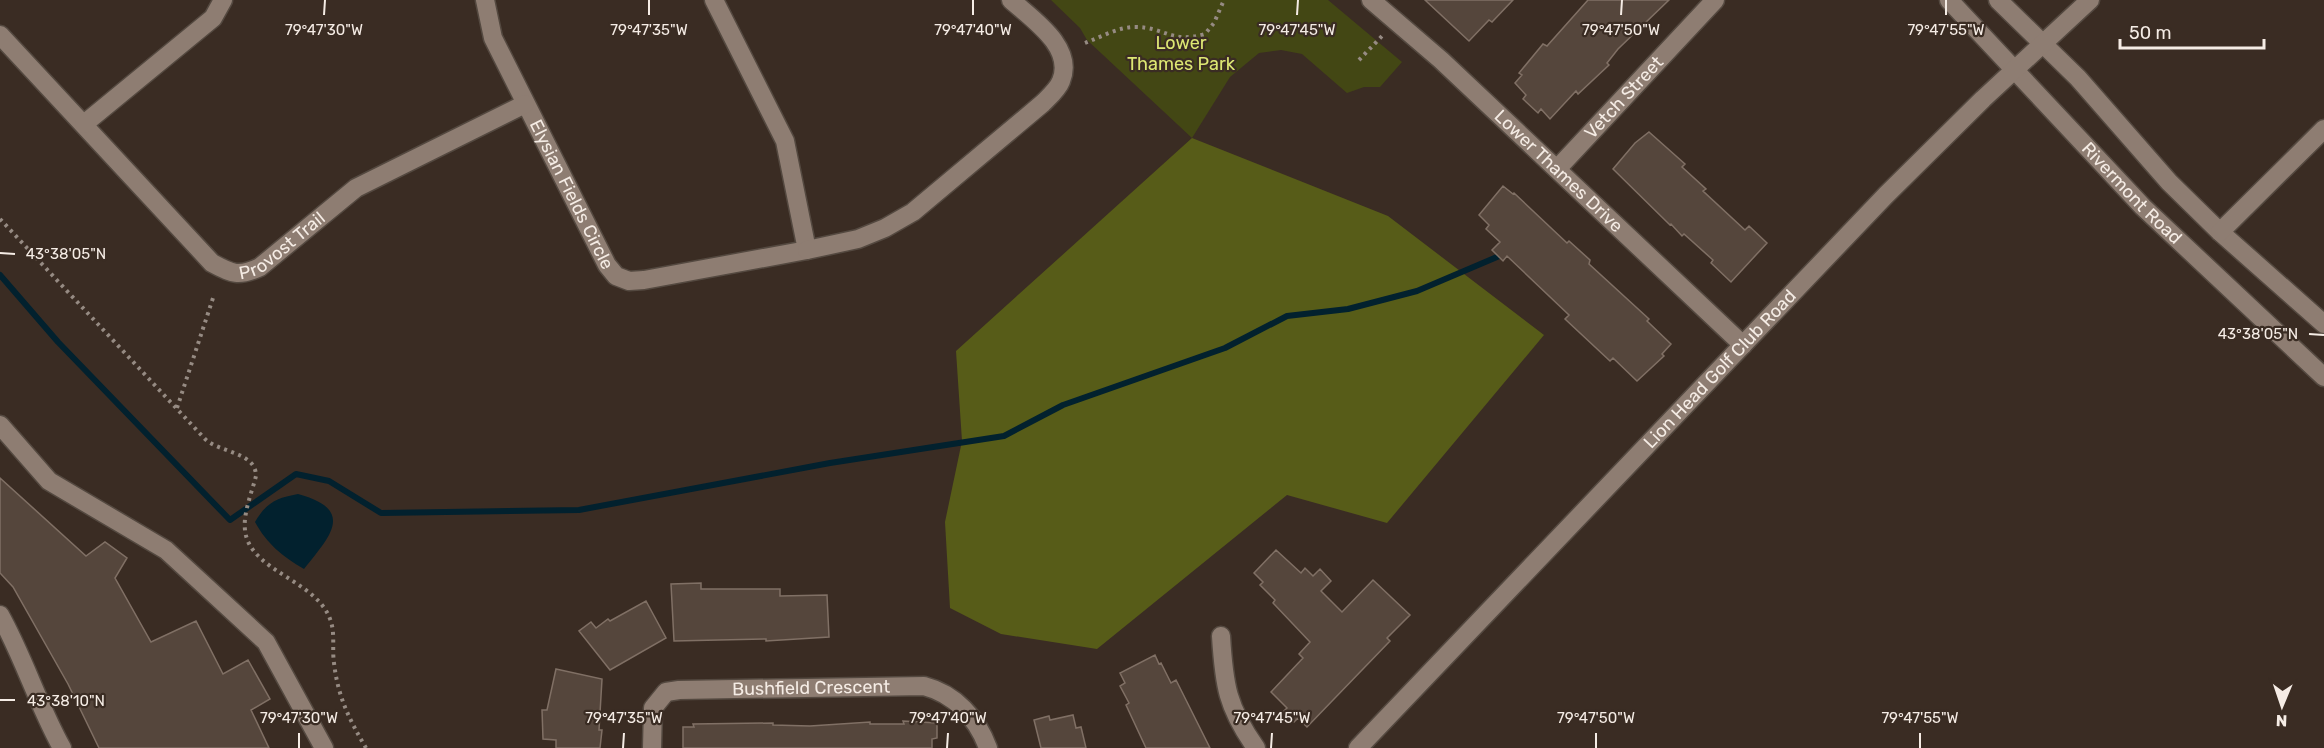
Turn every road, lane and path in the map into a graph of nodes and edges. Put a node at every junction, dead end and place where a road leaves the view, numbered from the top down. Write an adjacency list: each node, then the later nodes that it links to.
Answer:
1 (223, 0): 18 (street)
2 (485, 0): 17 (street, Elysian Fields Circle)
3 (714, 0): 23 (street)
4 (1011, 0): 23 (street, Elysian Fields Circle)
5 (1224, 0): 13 (path)
6 (1715, 0): 20 (street, Vetch Street)
7 (1949, 0): 16 (street, Rivermont Road)
8 (1998, 0): 14 (street, Rivermont Road)
9 (2090, 0): 14 (street, Lion Head Golf Club Road)
10 (1378, 2): 20 (street, Lower Thames Drive)
11 (1386, 32): 15 (path)
12 (0, 35): 18 (street, Provost Trail)
13 (1085, 43)
14 (2043, 44): 16 (street, Lion Head Golf Club Road); 22 (street, Rivermont Road)
15 (1359, 60)
16 (2014, 70): 26 (street, Lion Head Golf Club Road); 27 (street, Rivermont Road)
17 (525, 104): 18 (street, Provost Trail); 23 (street, Elysian Fields Circle)
18 (84, 124)
19 (2324, 129): 22 (street)
20 (1557, 169): 26 (street, Lower Thames Drive)
21 (0, 219): 28 (path)
22 (2220, 232): 25 (street, Rivermont Road)
23 (807, 250)
24 (214, 295): 28 (path)
25 (2324, 324)
26 (1743, 345): 38 (street, Lion Head Golf Club Road)
27 (2324, 377)
28 (177, 408): 34 (path)
29 (0, 425): 33 (street)
30 (0, 615): 32 (street)
31 (1221, 636): 37 (street)
32 (62, 748)
33 (324, 748)
34 (366, 748)
35 (652, 748): 36 (street, Bushfield Crescent)
36 (988, 748)
37 (1256, 748)
38 (1358, 748)

